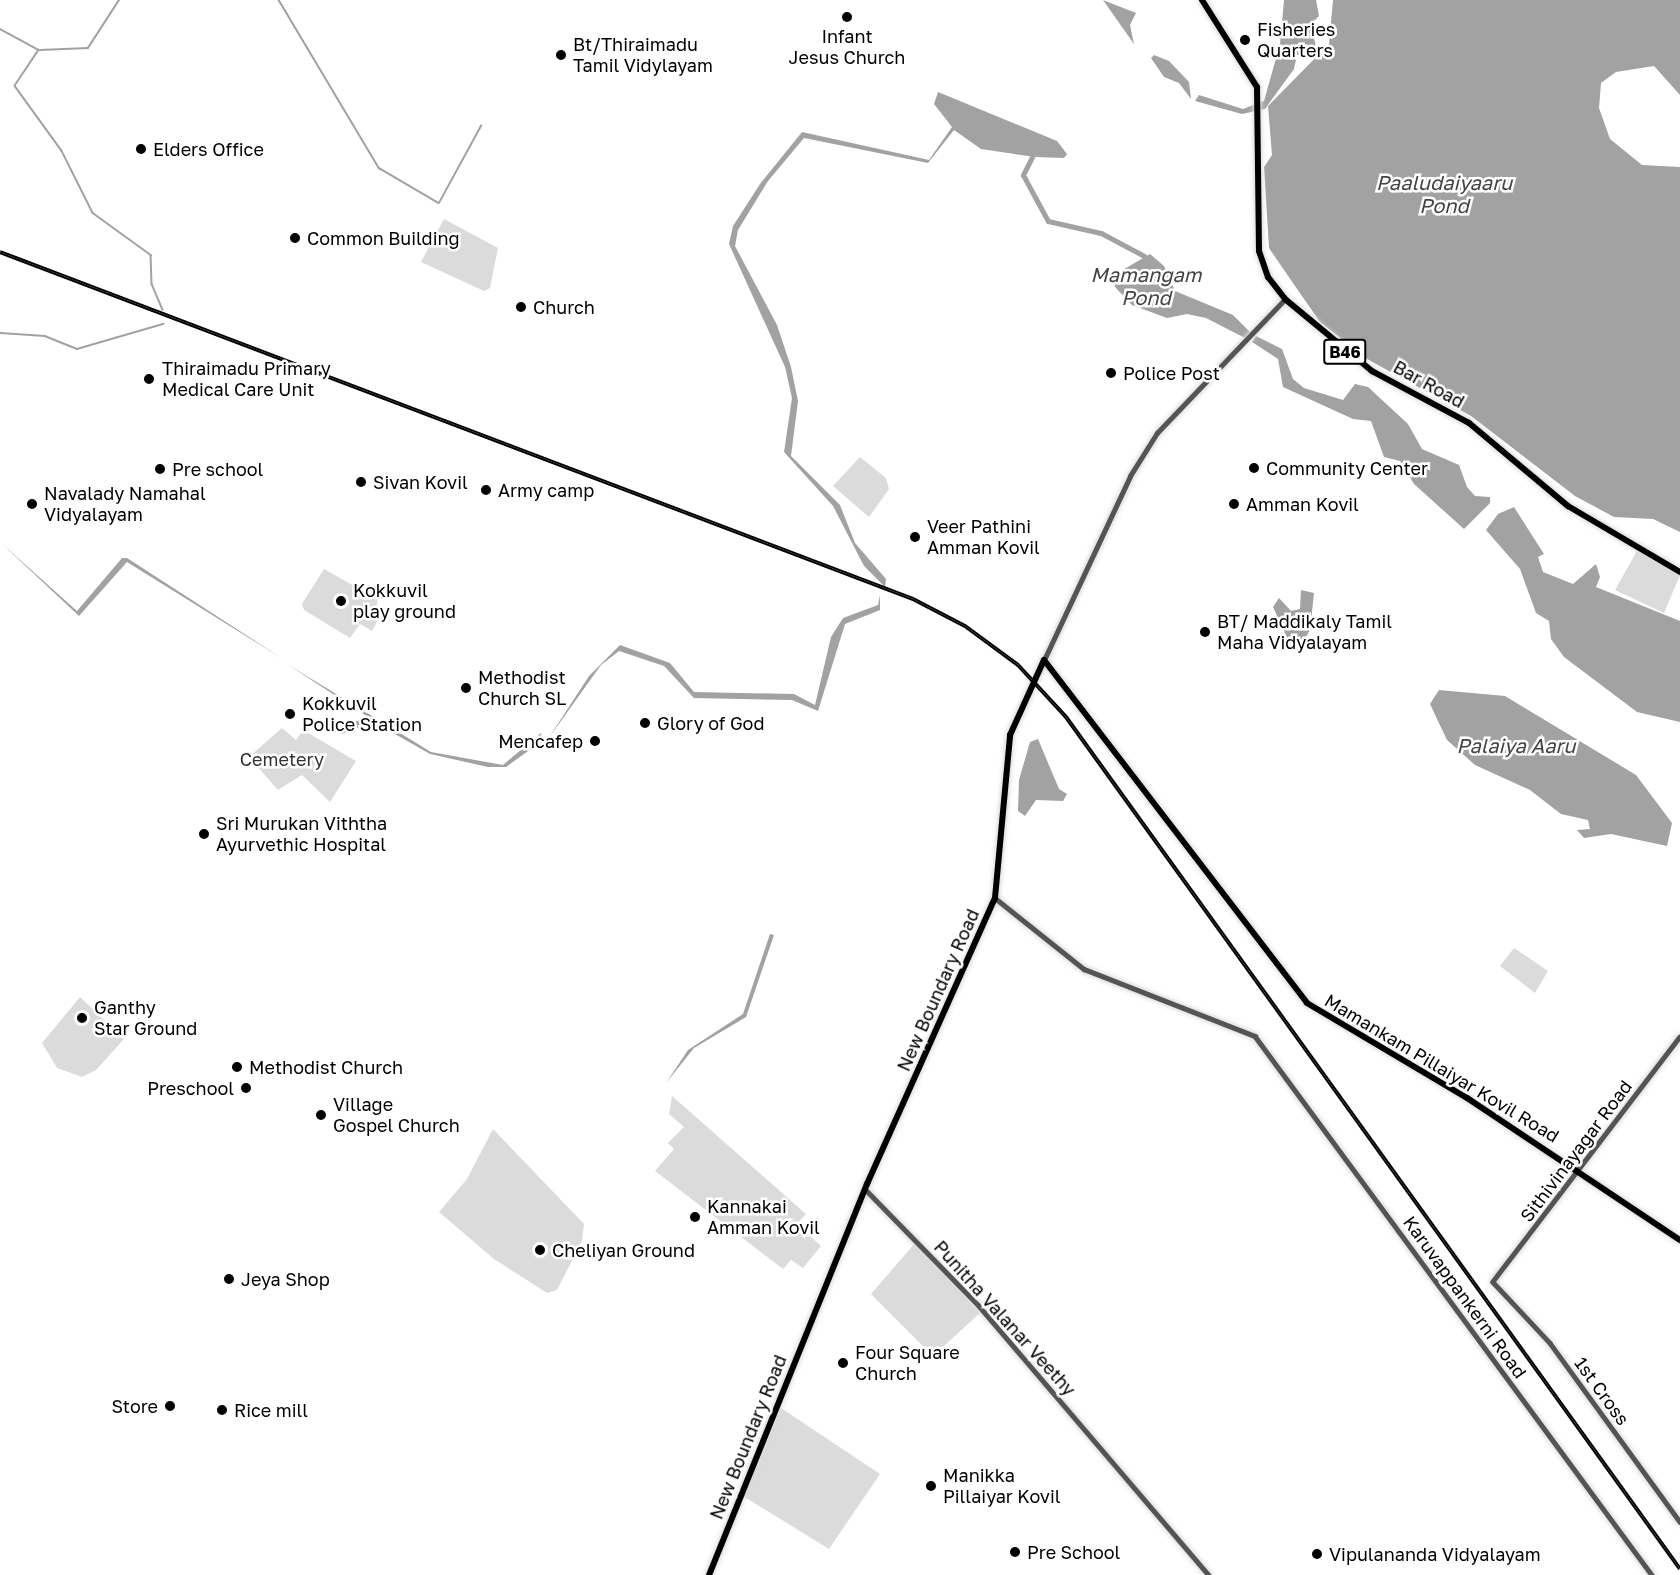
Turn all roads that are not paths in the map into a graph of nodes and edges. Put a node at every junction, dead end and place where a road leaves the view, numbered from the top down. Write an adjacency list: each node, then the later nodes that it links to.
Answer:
1 (1202, 0): 2 (main road, Bar Road / B46)
2 (1285, 299): 3 (main road, Bar Road / B46); 4 (street, New Boundary Road)
3 (1680, 572)
4 (1044, 660): 5 (main road, New Boundary Road); 7 (main road, Mamankam Pillaiyar Kovil Road)
5 (995, 898): 8 (main road, New Boundary Road); 14 (street, Karuvappankerni Road)
6 (1680, 1037): 7 (street, Sithivinayagar Road)
7 (1578, 1170): 9 (main road, Mamankam Pillaiyar Kovil Road); 10 (street, Sithivinayagar Road)
8 (865, 1189): 12 (main road, New Boundary Road); 13 (street, Punitha Valanar Veethy)
9 (1680, 1240)
10 (1493, 1282): 11 (street, 1st Cross)
11 (1680, 1522)
12 (709, 1575)
13 (1209, 1575)
14 (1652, 1575)

